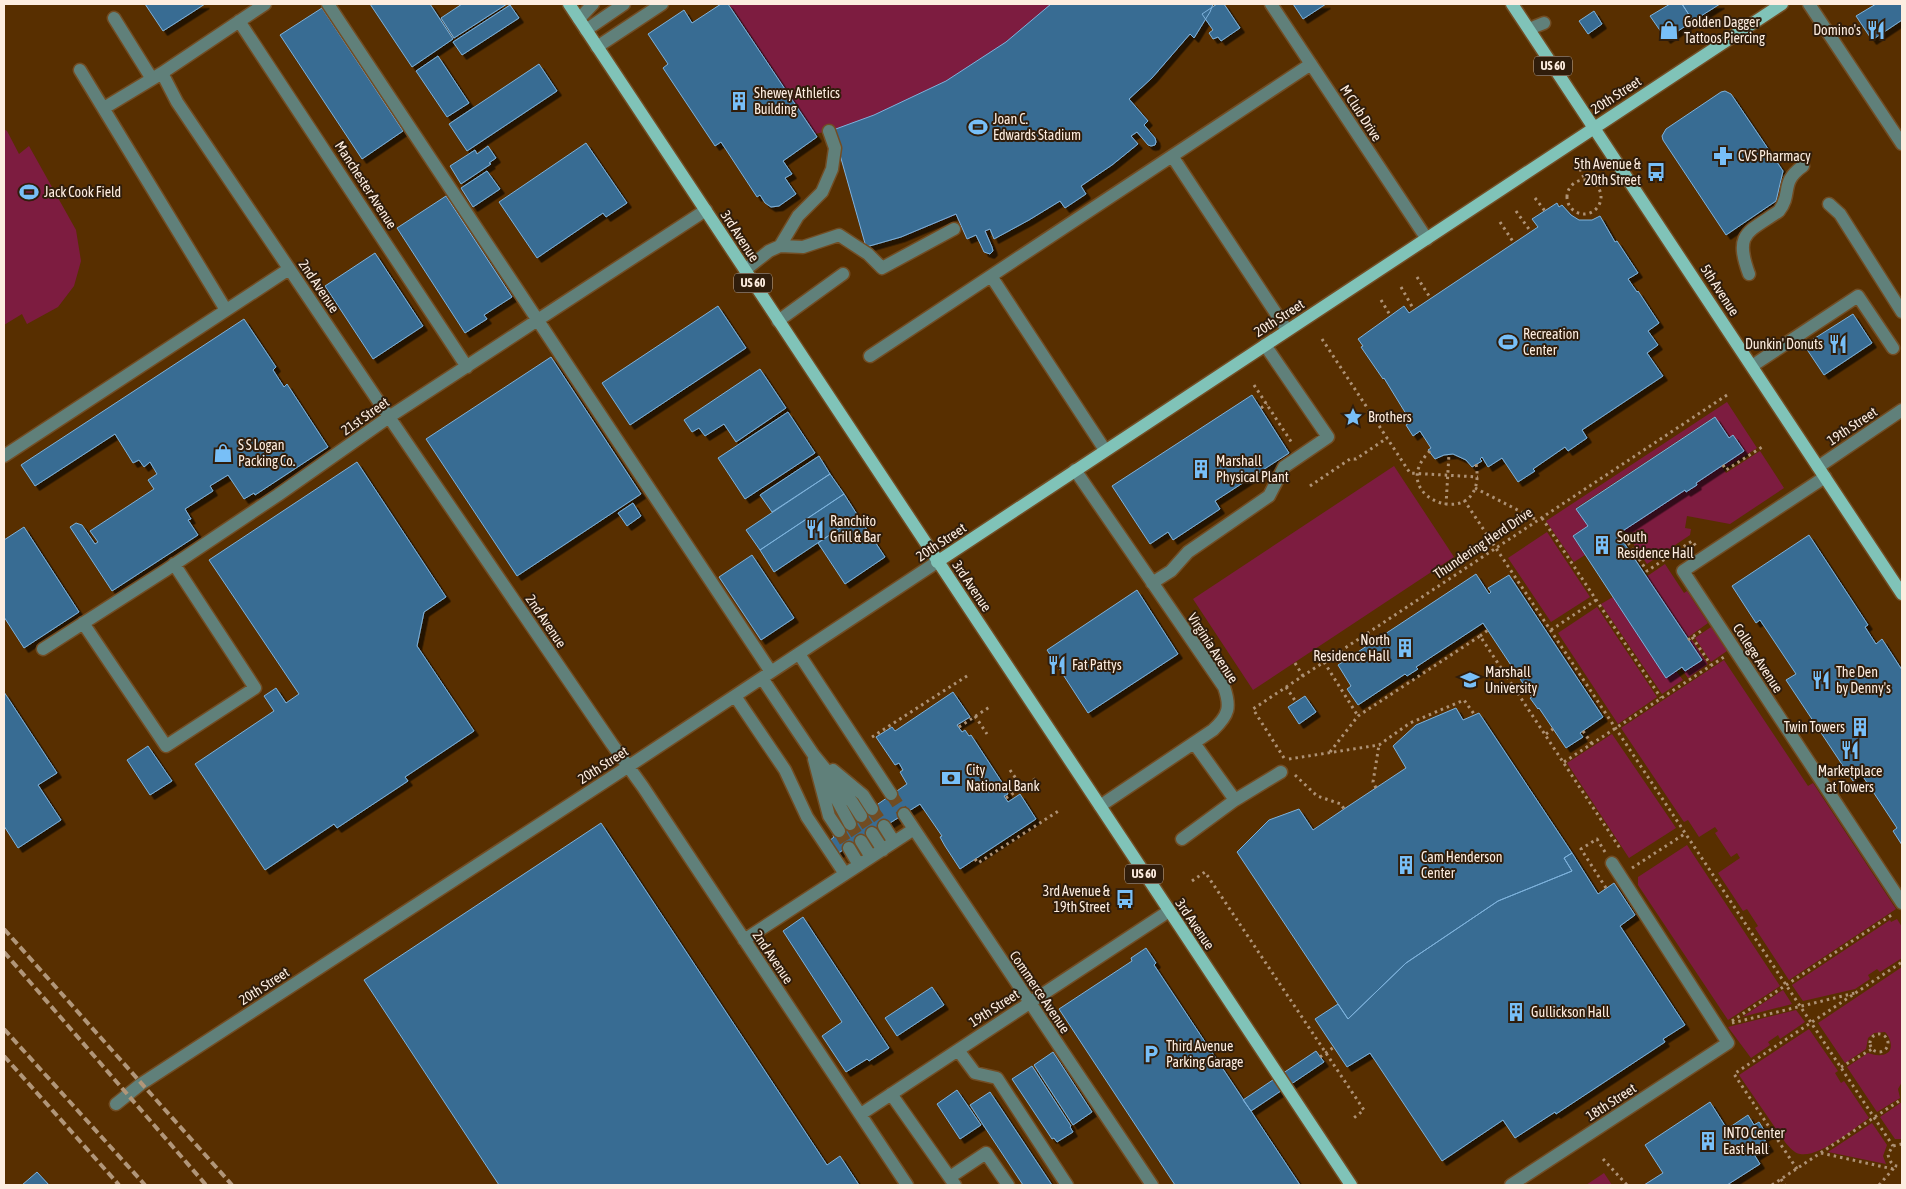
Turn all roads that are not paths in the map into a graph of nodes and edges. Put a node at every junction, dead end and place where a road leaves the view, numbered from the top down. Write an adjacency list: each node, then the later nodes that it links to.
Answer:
1 (265, 4): 12 (street)
2 (328, 4): 39 (street)
3 (569, 4): 14 (main road, 3rd Avenue / US 60)
4 (593, 4): 14 (street)
5 (624, 4): 14 (street)
6 (662, 4): 16 (street)
7 (1271, 4): 17 (street, M Club Drive)
8 (1512, 4): 15 (main road, 5th Avenue / US 60)
9 (1810, 4): 23 (street)
10 (1777, 5): 21 (main road, 20th Street)
11 (114, 18): 19 (street, 2nd Avenue)
12 (239, 21): 19 (street); 45 (street, Manchester Avenue)
13 (1544, 23): 15 (street)
14 (582, 24): 16 (main road, 3rd Avenue / US 60)
15 (1529, 30): 21 (main road, 5th Avenue / US 60)
16 (597, 47): 27 (main road, 3rd Avenue / US 60)
17 (1311, 64): 24 (street); 29 (street, M Club Drive)
18 (80, 70): 20 (street)
19 (157, 76): 20 (street); 31 (street, 2nd Avenue)
20 (104, 108): 36 (street)
21 (1594, 128): 29 (main road, 20th Street); 44 (main road, 5th Avenue / US 60)
22 (829, 130): 30 (street)
23 (1902, 144)
24 (1172, 156): 35 (street); 40 (street)
25 (1803, 166): 34 (street)
26 (1829, 204): 37 (street)
27 (706, 210): 32 (main road, 3rd Avenue / US 60); 39 (street, 21st Street)
28 (954, 229): 30 (street)
29 (1427, 239): 40 (main road, 20th Street)
30 (780, 246): 32 (street)
31 (289, 269): 36 (street); 47 (street, 2nd Avenue)
32 (745, 270): 38 (main road, 3rd Avenue / US 60)
33 (843, 274): 38 (street)
34 (1749, 274)
35 (991, 276): 43 (street); 48 (street)
36 (226, 310): 49 (street)
37 (1902, 312)
38 (778, 321): 52 (main road, 3rd Avenue / US 60)
39 (538, 322): 45 (street, 21st Street); 59 (street)
40 (1287, 330): 41 (main road, 20th Street)
41 (1265, 345): 48 (main road, 20th Street); 54 (street)
42 (1894, 348): 44 (street)
43 (870, 356)
44 (1752, 366): 51 (main road, 5th Avenue / US 60)
45 (467, 367): 47 (street, 21st Street)
46 (1902, 410): 51 (street, 19th Street)
47 (389, 417): 53 (street, 21st Street); 63 (street, 2nd Avenue)
48 (1105, 450): 50 (main road, 20th Street)
49 (4, 456)
50 (1075, 470): 52 (main road, 20th Street); 54 (street, Virginia Avenue)
51 (1822, 472): 55 (main road, 5th Avenue / US 60); 85 (street, College Avenue)
52 (937, 562): 58 (street, 20th Street); 67 (main road, 3rd Avenue / US 60)
53 (174, 564): 56 (street, 21st Street); 56 (street)
54 (1152, 583): 61 (street, Virginia Avenue)
55 (1902, 594)
56 (84, 623): 57 (street, 21st Street)
57 (43, 649)
58 (799, 654): 59 (street, 20th Street); 65 (street)
59 (767, 675): 60 (street, 20th Street); 62 (street)
60 (735, 696): 63 (street, 20th Street); 84 (street)
61 (1194, 743): 66 (street); 67 (street, Virginia Avenue)
62 (813, 754): 68 (street); 70 (street); 71 (street); 74 (street)
63 (629, 766): 87 (street, 2nd Avenue); 91 (street, 20th Street)
64 (1287, 767): 66 (street)
65 (891, 794)
66 (1235, 800): 76 (street)
67 (1100, 806): 86 (main road, 3rd Avenue / US 60)
68 (872, 809)
69 (904, 814): 73 (street, Commerce Avenue)
70 (861, 816)
71 (850, 824)
72 (884, 826): 78 (street)
73 (914, 829): 78 (street); 88 (street, Commerce Avenue)
74 (838, 831)
75 (872, 833): 80 (street)
76 (1182, 840)
77 (861, 841): 81 (street)
78 (894, 842): 80 (street)
79 (849, 848): 83 (street)
80 (883, 850): 81 (street)
81 (871, 857): 83 (street)
82 (1612, 863): 100 (street, 18th Street)
83 (860, 865): 84 (street)
84 (845, 874): 87 (street)
85 (1899, 907)
86 (1169, 912): 88 (street, 19th Street); 99 (main road, 3rd Avenue / US 60)
87 (744, 940): 92 (street, 2nd Avenue)
88 (1029, 1003): 89 (street, 19th Street); 94 (street, Commerce Avenue)
89 (958, 1050): 90 (street, 19th Street); 97 (street)
90 (892, 1094): 92 (street, 19th Street); 93 (street)
91 (116, 1104)
92 (860, 1114): 95 (street, 2nd Avenue)
93 (952, 1181): 96 (street)
94 (1150, 1182): 98 (street)
95 (907, 1185)
96 (1008, 1185)
97 (1068, 1185)
98 (1136, 1185)
99 (1351, 1185)
100 (1511, 1185)

